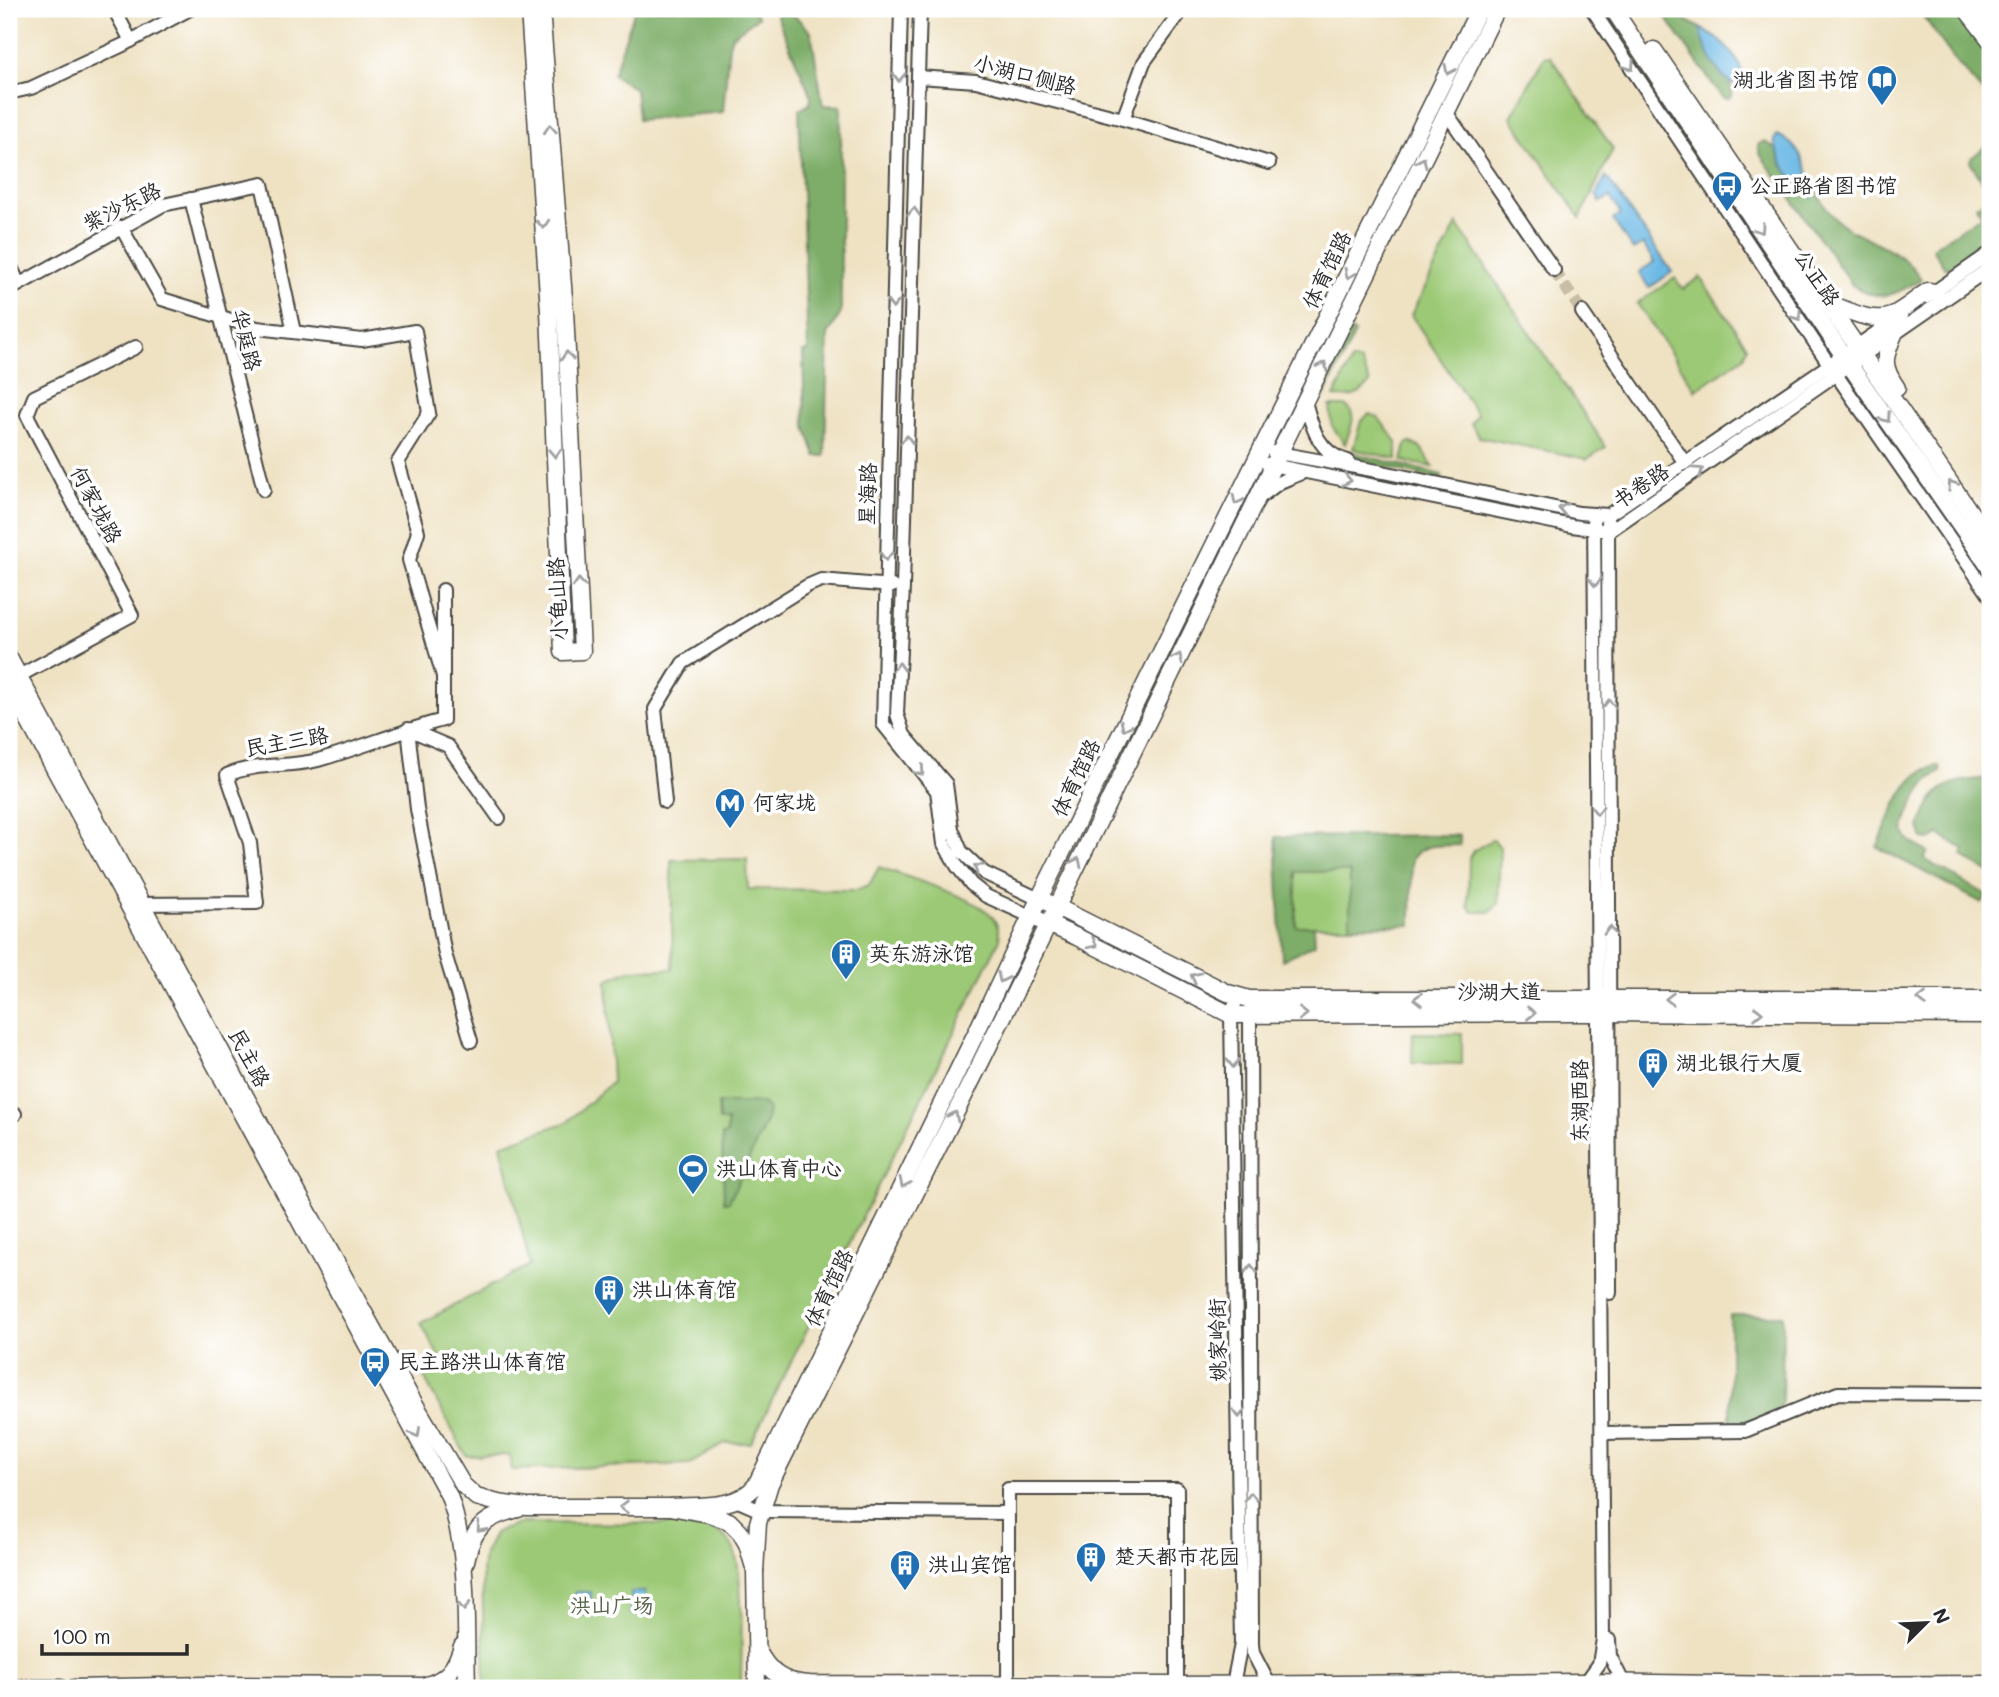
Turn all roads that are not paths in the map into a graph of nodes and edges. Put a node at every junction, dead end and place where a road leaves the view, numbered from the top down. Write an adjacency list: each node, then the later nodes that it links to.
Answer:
1 (114, 9): 15 (street)
2 (190, 9): 15 (street)
3 (529, 9): 4 (main road, 小龟山路, one-way to 4)
4 (541, 9)
5 (901, 9): 51 (street, 星海路, one-way to 51)
6 (920, 9): 16 (street, 星海路)
7 (1184, 9): 19 (street)
8 (1479, 9): 38 (main road, 体育馆路, one-way to 38)
9 (1505, 9): 13 (main road)
10 (1592, 9): 35 (street, one-way to 35)
11 (1616, 9): 29 (main road, 公正路); 35 (main road, 公正路, one-way to 35)
12 (1966, 9): 14 (main road)
13 (1493, 15): 18 (main road, 体育馆路)
14 (1990, 40)
15 (131, 41): 17 (street)
16 (918, 77): 19 (street, 小湖口侧路); 52 (street, 星海路, one-way to 16)
17 (9, 93)
18 (1446, 112): 26 (street); 36 (main road, 体育馆路, one-way to 18)
19 (1123, 119): 20 (street, 小湖口侧路)
20 (1269, 163)
21 (191, 199): 22 (street, 紫沙东路); 31 (street, 华庭路); 32 (street, 紫沙东路)
22 (121, 227): 27 (street, 紫沙东路); 31 (street)
23 (1990, 254): 28 (street, 书卷路)
24 (9, 263): 27 (street)
25 (1990, 268): 33 (street, 书卷路)
26 (1554, 270)
27 (14, 287)
28 (1935, 292): 29 (main road); 35 (street, 书卷路)
29 (1826, 302): 35 (main road, 公正路)
30 (1582, 312): 40 (street)
31 (220, 317): 32 (street); 43 (street, 华庭路)
32 (294, 332): 56 (street)
33 (1895, 332): 35 (street, 书卷路); 37 (main road)
34 (136, 347): 57 (street, 何家垅路)
35 (1846, 359): 37 (main road, 公正路); 40 (street, 书卷路); 48 (street, 书卷路, one-way to 35); 50 (main road, 公正路, one-way to 50); 54 (street)
36 (1305, 401): 39 (main road, 体育馆路); 41 (street)
37 (1922, 442): 49 (main road, 公正路, one-way to 37)
38 (1259, 456): 39 (street, 书卷路); 61 (main road, 体育馆路, one-way to 61)
39 (1277, 460): 41 (street, 书卷路); 42 (street, 书卷路); 44 (main road, 体育馆路)
40 (1685, 463): 46 (street, 书卷路)
41 (1360, 469): 45 (street, 书卷路, one-way to 41)
42 (1305, 472): 44 (street); 47 (street, 书卷路, one-way to 47)
43 (264, 490)
44 (1257, 499): 63 (main road, 体育馆路, one-way to 44)
45 (1594, 514): 46 (street, 书卷路); 47 (street, 东湖西路)
46 (1608, 515): 48 (street, 东湖西路)
47 (1595, 530): 48 (street, 书卷路); 68 (street, 东湖西路, one-way to 68)
48 (1609, 531): 68 (street, 东湖西路, one-way to 48)
49 (1990, 541)
50 (1990, 568)
51 (885, 586): 52 (street); 59 (street); 64 (street, 星海路, one-way to 64)
52 (903, 587): 61 (street, 星海路, one-way to 52)
53 (443, 590): 56 (street)
54 (1990, 596)
55 (9, 658): 57 (main road, 民主路)
56 (443, 676): 58 (street, 民主三路)
57 (14, 680): 62 (main road, 民主路)
58 (408, 729): 60 (street); 62 (street, 民主三路); 71 (street)
59 (666, 802)
60 (499, 818)
61 (1039, 898): 63 (main road, 沙湖大道); 64 (main road, 体育馆路)
62 (135, 904): 74 (main road, 民主路)
63 (1056, 907): 65 (main road, 体育馆路); 67 (main road, 沙湖大道, one-way to 63)
64 (1030, 916): 65 (main road, 沙湖大道); 75 (main road, 体育馆路, one-way to 75)
65 (1047, 923): 69 (main road, 沙湖大道, one-way to 69); 78 (main road, 体育馆路, one-way to 65)
66 (1990, 999): 68 (main road, 沙湖大道, one-way to 68)
67 (1246, 1003): 68 (main road, 沙湖大道); 69 (main road, 沙湖大道); 90 (street, 姚家岭街, one-way to 67)
68 (1604, 1006): 70 (main road, 沙湖大道, one-way to 70); 73 (street, 东湖西路)
69 (1231, 1015): 89 (street, 姚家岭街, one-way to 89)
70 (1990, 1015)
71 (471, 1041)
72 (1990, 1394): 73 (street)
73 (1606, 1433): 84 (street, 东湖西路); 85 (street, 东湖西路)
74 (449, 1479): 76 (main road); 81 (main road)
75 (738, 1500): 77 (main road); 78 (street)
76 (527, 1507): 77 (main road, one-way to 76); 81 (main road, one-way to 81)
77 (670, 1507): 80 (main road)
78 (761, 1511): 79 (street); 80 (main road, 体育馆路)
79 (1008, 1513): 86 (street); 92 (street)
80 (755, 1571): 83 (main road)
81 (463, 1575): 82 (main road, one-way to 82)
82 (465, 1637): 95 (main road); 99 (main road)
83 (756, 1646): 94 (main road); 100 (main road)
84 (1586, 1682): 85 (main road); 87 (main road)
85 (1623, 1682): 93 (main road)
86 (1008, 1683): 88 (main road); 94 (main road)
87 (1487, 1683): 90 (main road); 102 (main road)
88 (1060, 1684): 92 (main road); 101 (main road)
89 (1233, 1684): 90 (main road); 92 (main road)
90 (1269, 1684)
91 (1990, 1684): 93 (main road)
92 (1177, 1685)
93 (1793, 1685): 103 (main road)
94 (845, 1686)
95 (428, 1687): 98 (main road)
96 (9, 1688): 97 (main road)
97 (61, 1688)
98 (74, 1688)
99 (467, 1688)
100 (757, 1688)
101 (1078, 1688)
102 (1466, 1688)
103 (1775, 1688)

